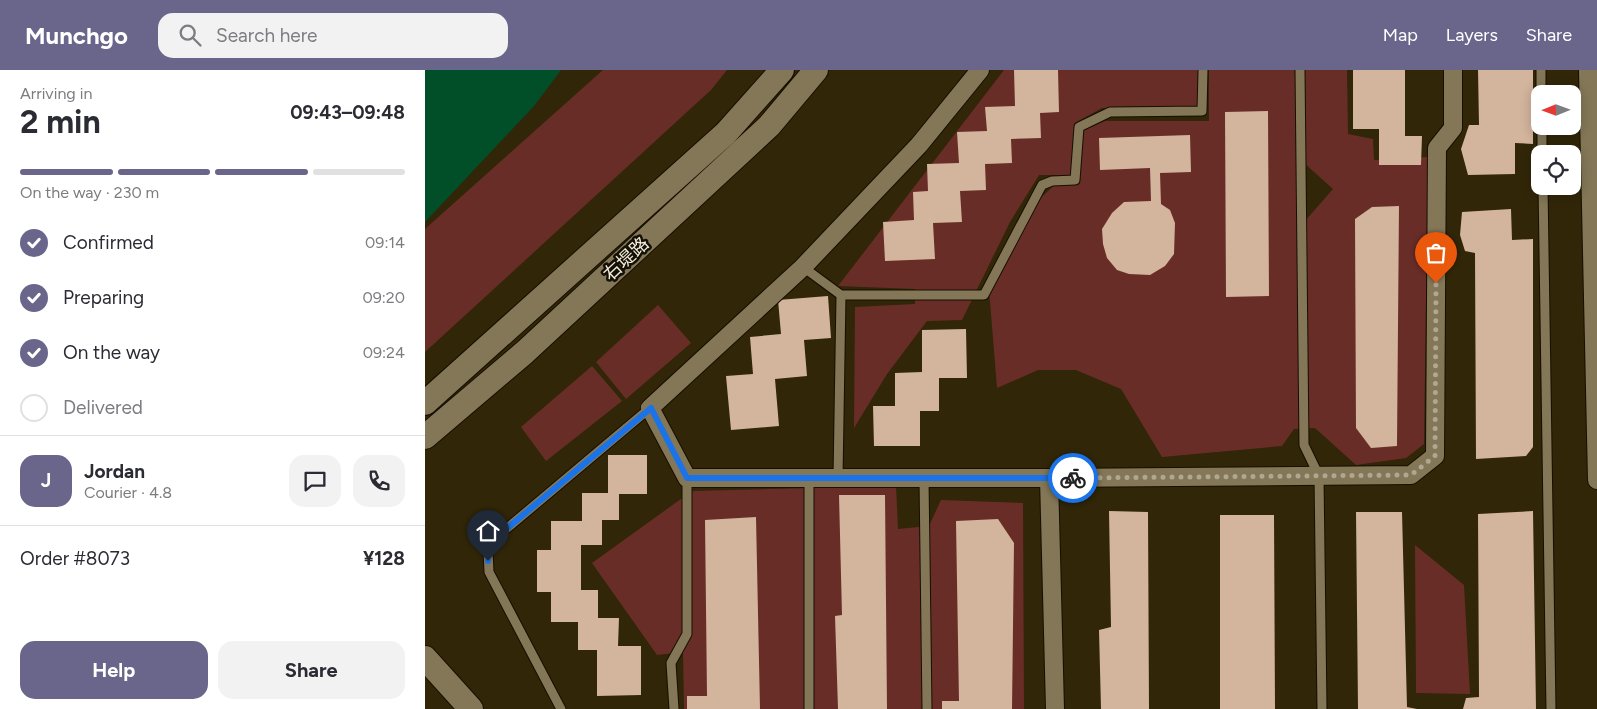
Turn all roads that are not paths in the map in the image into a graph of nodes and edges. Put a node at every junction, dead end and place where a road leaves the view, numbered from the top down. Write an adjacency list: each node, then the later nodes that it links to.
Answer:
1 (782, 70): 13 (main road, 右堤路)
2 (816, 70): 15 (main road, 右堤路)
3 (980, 70): 11 (street)
4 (1203, 70): 12 (lane)
5 (1300, 70): 16 (lane)
6 (1453, 70): 16 (street)
7 (1541, 70): 9 (lane)
8 (1588, 70): 22 (street)
9 (1541, 85)
10 (1543, 195): 31 (lane)
11 (803, 267): 12 (lane); 14 (street)
12 (841, 295): 19 (lane)
13 (425, 403)
14 (651, 408): 17 (street); 25 (lane)
15 (425, 437)
16 (1319, 476): 21 (street); 30 (lane)
17 (687, 478): 18 (street); 26 (lane)
18 (809, 478): 19 (street); 27 (lane)
19 (838, 478): 20 (street)
20 (924, 478): 21 (street); 28 (lane)
21 (1049, 478): 29 (street)
22 (1597, 480)
23 (425, 658): 24 (main road)
24 (471, 709)
25 (561, 709)
26 (674, 709)
27 (809, 709)
28 (927, 709)
29 (1055, 709)
30 (1322, 709)
31 (1551, 709)

